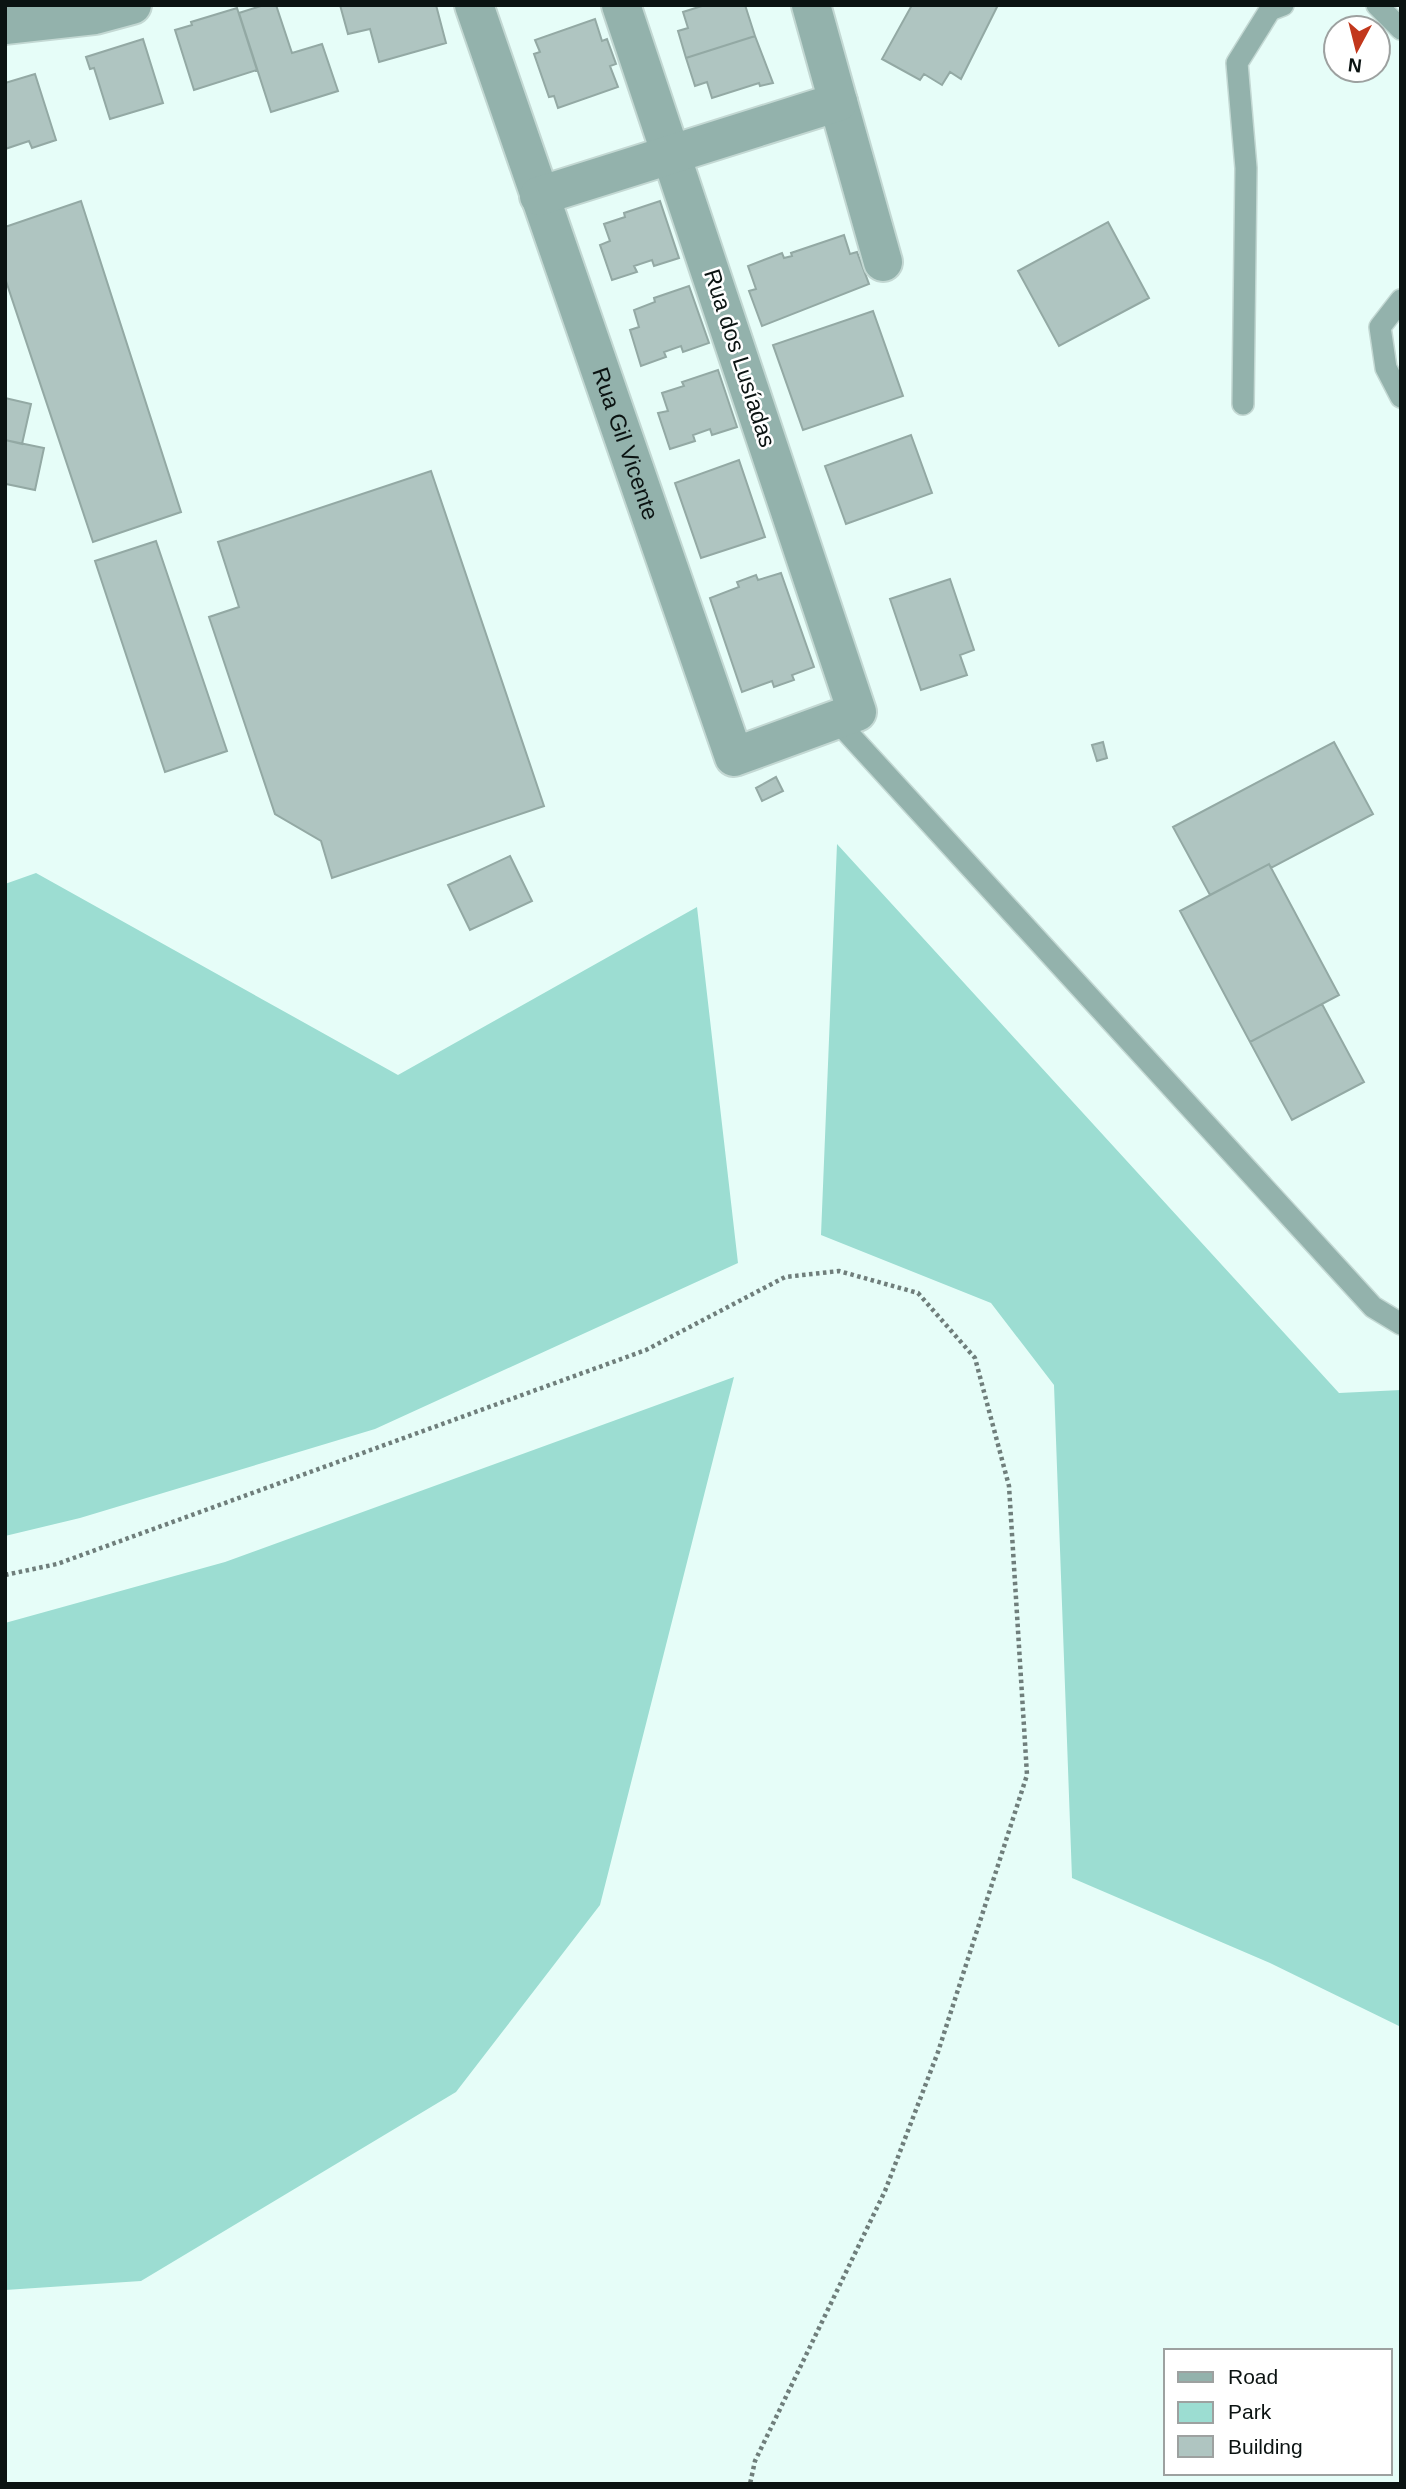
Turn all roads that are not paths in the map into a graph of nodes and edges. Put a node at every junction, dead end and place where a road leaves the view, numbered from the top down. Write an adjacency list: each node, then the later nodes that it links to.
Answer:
1 (132, 5): 7 (street)
2 (474, 5): 11 (street, Rua Gil Vicente)
3 (621, 5): 10 (street, Rua dos Lusíadas)
4 (811, 5): 9 (street)
5 (1283, 5): 15 (lane)
6 (1377, 5): 8 (lane)
7 (5, 26)
8 (1401, 29)
9 (838, 102): 10 (street); 12 (street)
10 (673, 155): 11 (street); 16 (street, Rua dos Lusíadas)
11 (539, 196): 16 (street, Rua Gil Vicente)
12 (883, 262)
13 (1401, 300): 14 (lane)
14 (1401, 397)
15 (1243, 404)
16 (846, 716): 17 (lane)
17 (1401, 1324)

